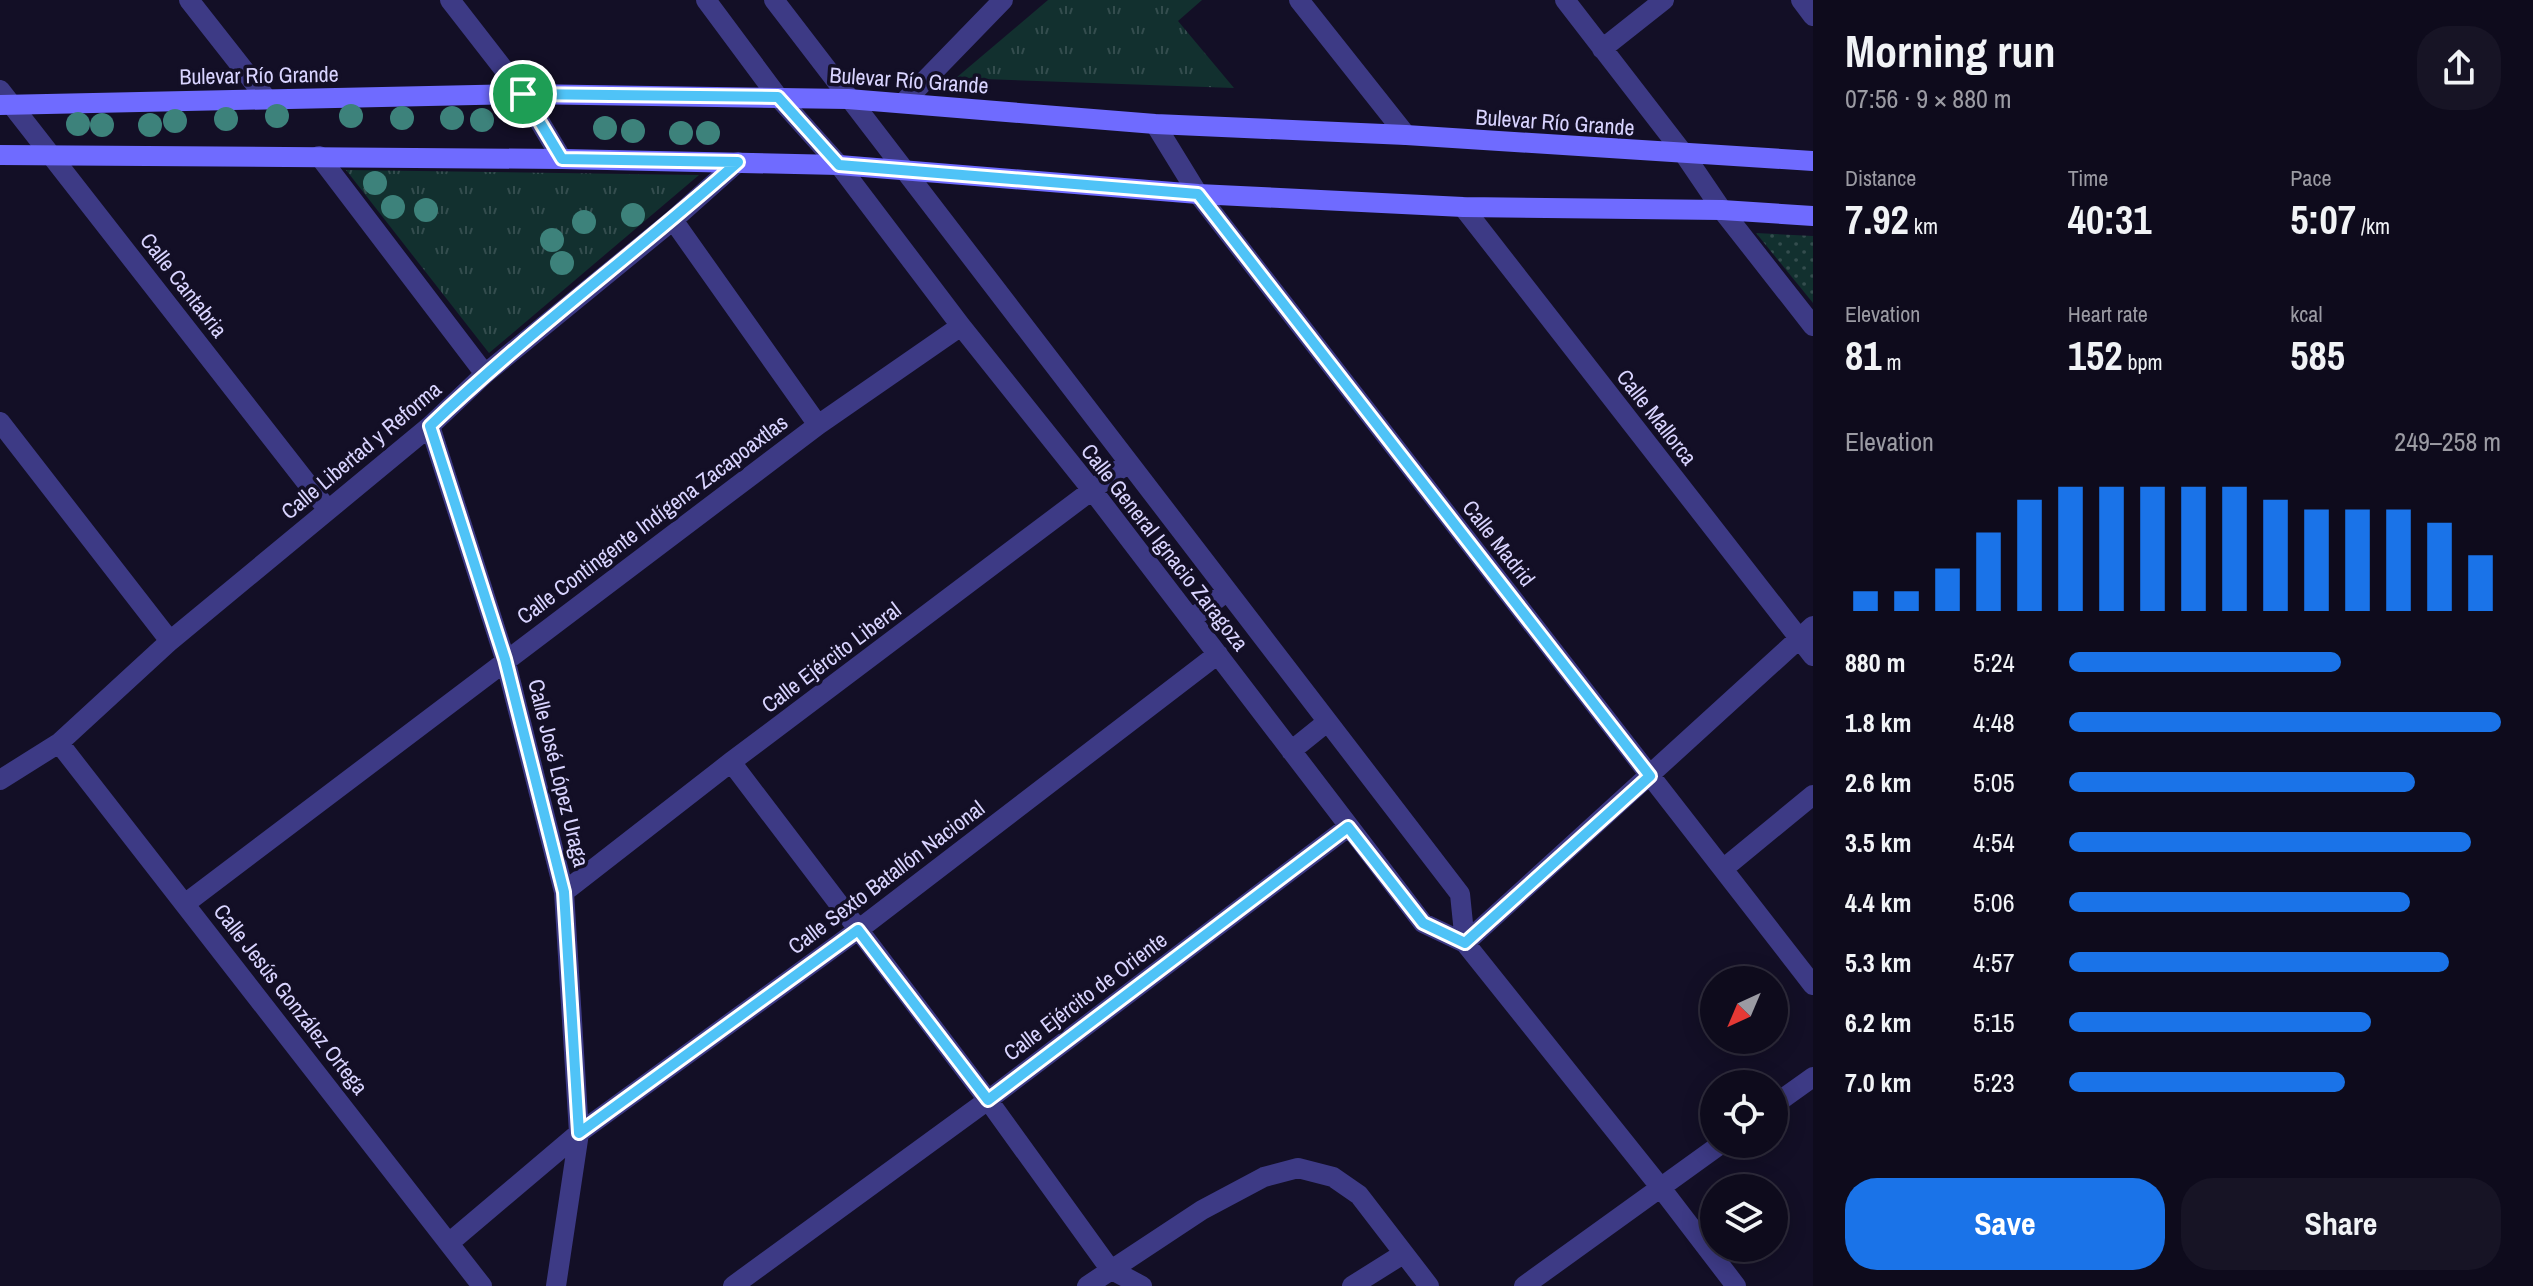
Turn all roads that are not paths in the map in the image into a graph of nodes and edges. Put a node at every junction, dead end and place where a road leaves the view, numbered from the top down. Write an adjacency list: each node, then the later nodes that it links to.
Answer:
1 (189, 0): 14 (street)
2 (450, 0): 12 (street)
3 (706, 0): 13 (street, Calle General Ignacio Zaragoza)
4 (774, 0): 15 (street, Calle General Ignacio Zaragoza)
5 (1003, 0): 17 (street)
6 (1299, 0): 19 (street)
7 (1565, 0): 11 (street)
8 (1664, 0): 11 (street)
9 (1801, 0): 10 (street)
10 (1813, 16)
11 (1602, 49): 20 (street)
12 (523, 94): 13 (main road, Bulevar Río Grande); 14 (main road, Bulevar Río Grande); 24 (street)
13 (778, 97): 15 (main road, Bulevar Río Grande); 27 (street, Calle General Ignacio Zaragoza)
14 (266, 98): 16 (main road, Bulevar Río Grande)
15 (848, 99): 17 (main road, Bulevar Río Grande); 28 (street, Calle General Ignacio Zaragoza)
16 (4, 100): 22 (street, Calle Cantabria)
17 (904, 102): 18 (main road, Bulevar Río Grande)
18 (1155, 124): 19 (main road, Bulevar Río Grande); 29 (street, Calle Madrid)
19 (1406, 135): 20 (main road, Bulevar Río Grande)
20 (1684, 154): 25 (main road, Bulevar Río Grande); 31 (street)
21 (0, 155): 22 (main road)
22 (52, 155): 23 (main road); 42 (street, Calle Cantabria)
23 (319, 156): 24 (main road); 36 (street)
24 (562, 159): 26 (main road)
25 (1813, 161)
26 (738, 162): 27 (main road); 33 (street, Calle Libertad y Reforma)
27 (839, 165): 28 (main road); 34 (street, Calle General Ignacio Zaragoza)
28 (903, 168): 29 (main road); 40 (street, Calle General Ignacio Zaragoza)
29 (1198, 194): 30 (main road); 55 (street, Calle Madrid)
30 (1463, 207): 31 (main road); 45 (street, Calle Mallorca)
31 (1722, 210): 32 (main road); 35 (street)
32 (1813, 216)
33 (673, 220): 36 (street, Calle Libertad y Reforma); 38 (street)
34 (961, 326): 38 (street, Calle Contingente Indígena Zacapoaxtlas); 41 (street, Calle General Ignacio Zaragoza)
35 (1813, 326)
36 (485, 374): 39 (street, Calle Libertad y Reforma)
37 (0, 422): 46 (street)
38 (818, 425): 49 (street, Calle Contingente Indígena Zacapoaxtlas)
39 (430, 426): 42 (street, Calle Libertad y Reforma); 49 (street, Calle José López Uraga)
40 (1128, 463): 41 (street, Calle Ejército Liberal); 43 (street, Calle General Ignacio Zaragoza)
41 (1092, 490): 44 (street, Calle General Ignacio Zaragoza); 53 (street, Calle Ejército Liberal)
42 (328, 510): 46 (street, Calle Libertad y Reforma)
43 (1227, 591): 44 (street); 50 (street, Calle General Ignacio Zaragoza)
44 (1192, 619): 47 (street, Calle General Ignacio Zaragoza)
45 (1806, 632): 48 (street, Calle Mallorca); 55 (street)
46 (170, 641): 51 (street, Calle Libertad y Reforma)
47 (1218, 654): 52 (street, Calle General Ignacio Zaragoza); 61 (street, Calle Sexto Batallón Nacional)
48 (1813, 656)
49 (505, 659): 59 (street, Calle José López Uraga); 60 (street, Calle Contingente Indígena Zacapoaxtlas)
50 (1327, 722): 52 (street); 62 (street, Calle General Ignacio Zaragoza)
51 (59, 743): 54 (street, Calle Libertad y Reforma); 60 (street, Calle Jesús González Ortega)
52 (1291, 751): 57 (street, Calle General Ignacio Zaragoza)
53 (731, 762): 59 (street, Calle Ejército Liberal); 61 (street)
54 (4, 768)
55 (1650, 776): 58 (street, Calle Madrid); 62 (street)
56 (1813, 795): 58 (street)
57 (1348, 827): 62 (street, Calle General Ignacio Zaragoza); 66 (street, Calle Ejército de Oriente)
58 (1723, 869): 63 (street, Calle Madrid)
59 (564, 892): 67 (street, Calle José López Uraga)
60 (186, 903): 70 (street, Calle Jesús González Ortega)
61 (858, 930): 66 (street); 67 (street, Calle Sexto Batallón Nacional)
62 (1465, 943): 69 (street, Calle General Ignacio Zaragoza)
63 (1813, 985)
64 (1813, 1077): 65 (street)
65 (1788, 1095)
66 (988, 1100): 72 (street); 75 (street, Calle Ejército de Oriente)
67 (579, 1133): 70 (street, Calle Sexto Batallón Nacional); 74 (street, Calle José López Uraga)
68 (1702, 1158): 69 (street)
69 (1661, 1188): 80 (street); 81 (street, Calle General Ignacio Zaragoza)
70 (449, 1243): 73 (street, Calle Jesús González Ortega)
71 (1403, 1254): 72 (street); 78 (street); 79 (street)
72 (1110, 1269): 76 (street); 77 (street)
73 (482, 1286)
74 (556, 1286)
75 (733, 1286)
76 (1087, 1286)
77 (1142, 1286)
78 (1352, 1286)
79 (1429, 1286)
80 (1524, 1286)
81 (1736, 1286)

